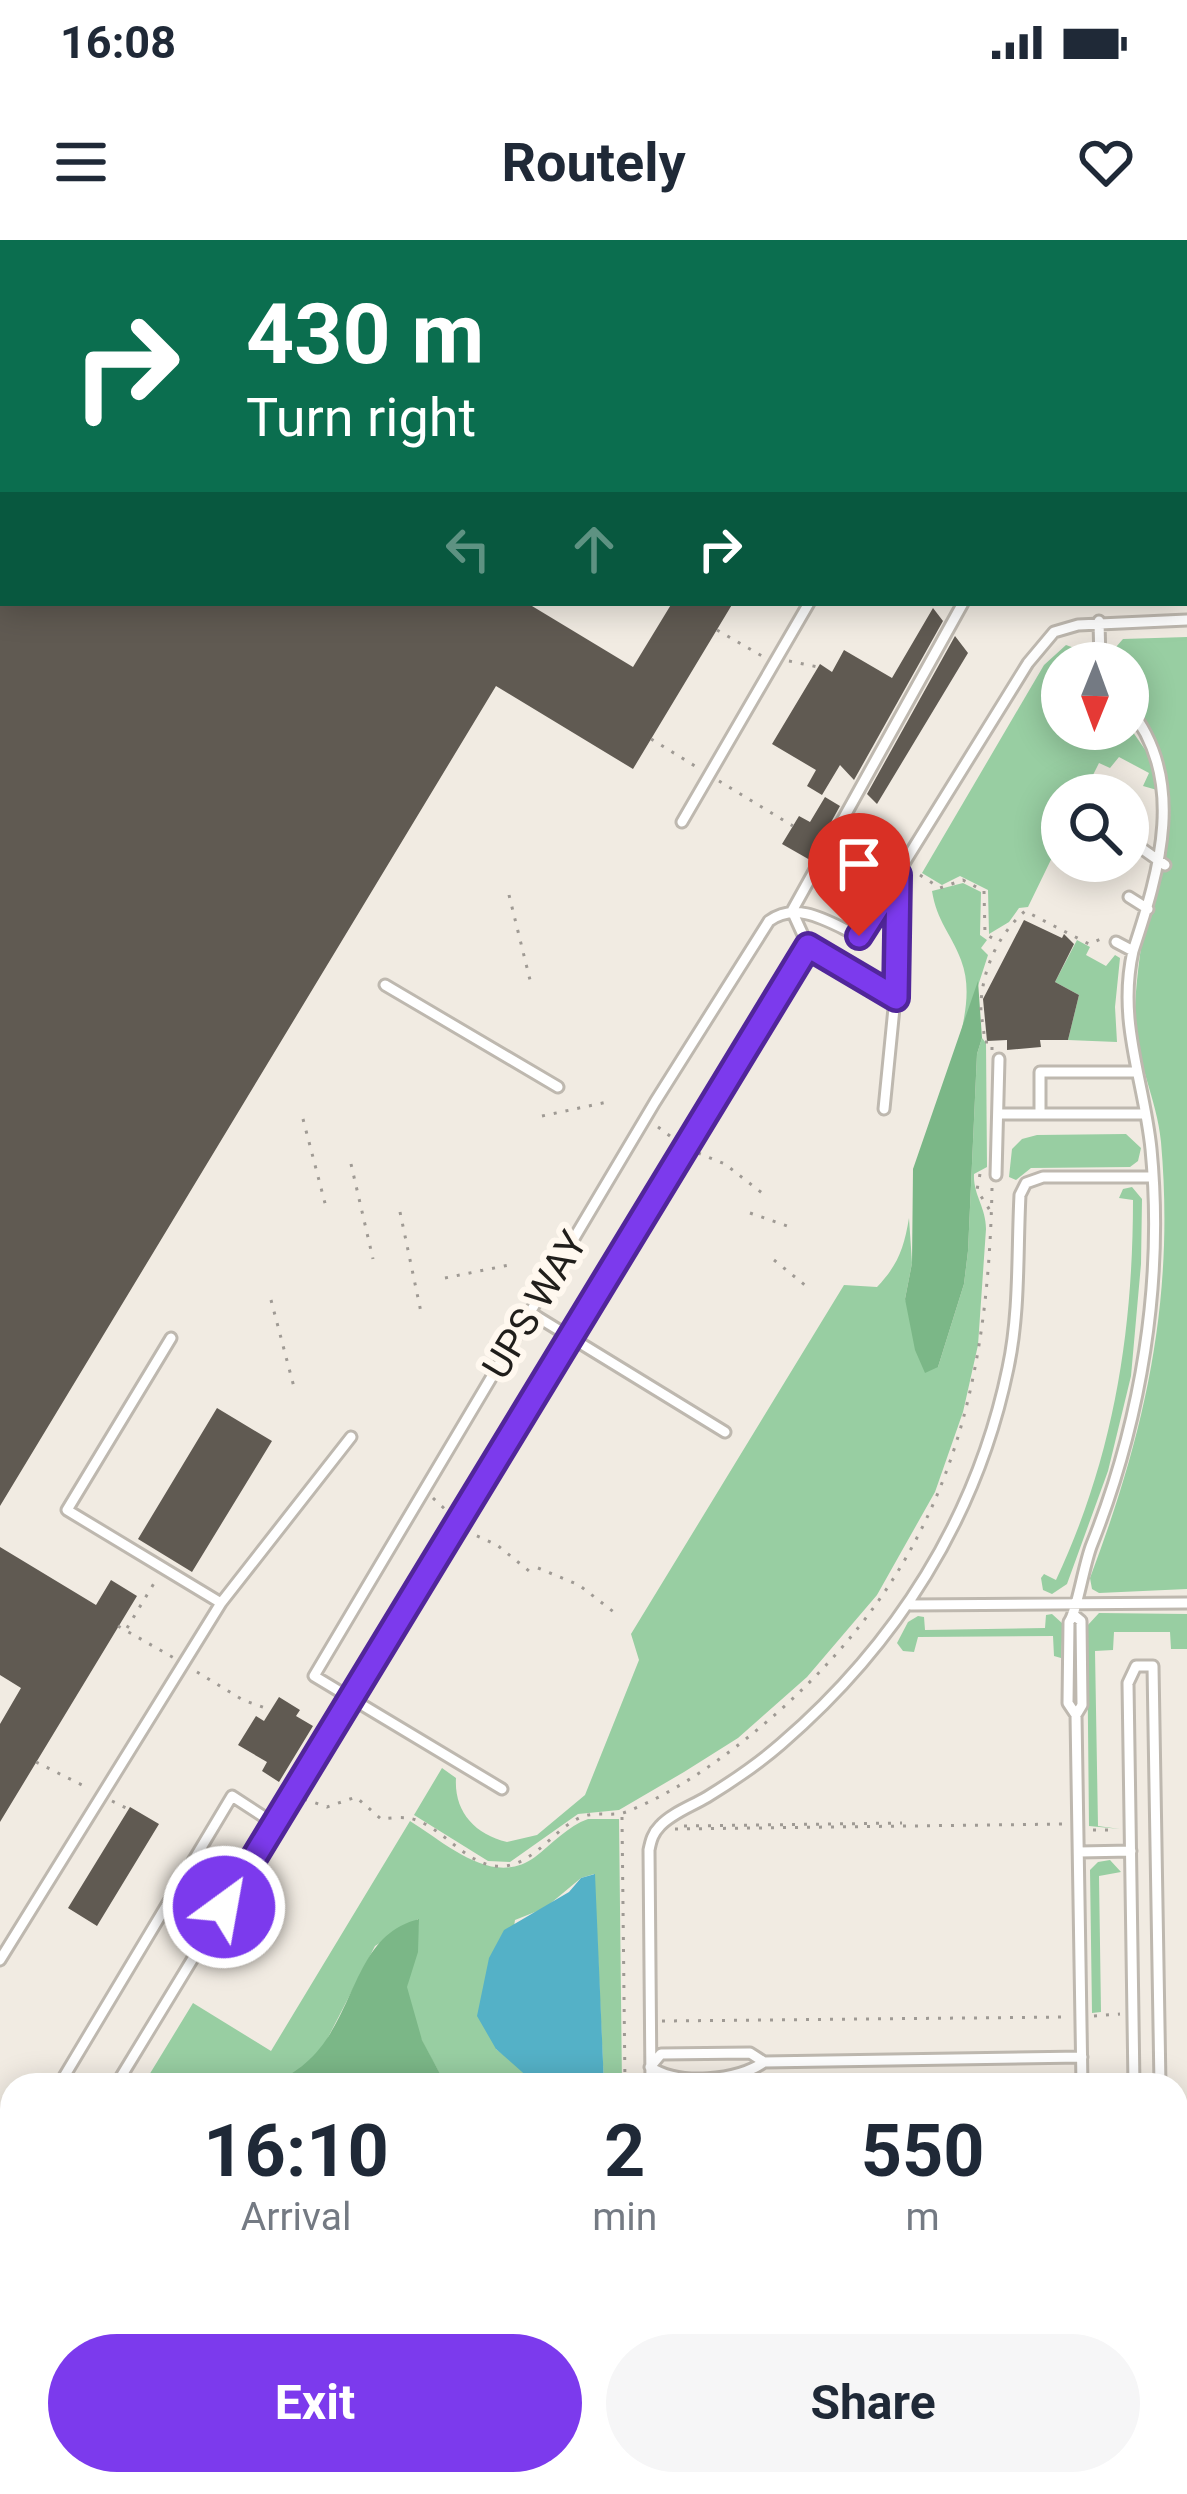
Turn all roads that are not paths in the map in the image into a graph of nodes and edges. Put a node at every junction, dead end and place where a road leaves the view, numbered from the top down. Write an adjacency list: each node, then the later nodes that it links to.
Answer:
1 (806, 606): 9 (lane)
2 (961, 606): 15 (lane, UPS WAY)
3 (1187, 620): 4 (lane)
4 (1099, 621): 5 (lane); 12 (lane)
5 (1100, 642)
6 (1149, 733): 8 (lane)
7 (1154, 806): 8 (lane)
8 (1170, 815): 11 (lane)
9 (682, 822)
10 (1149, 854): 11 (lane)
11 (1165, 865): 14 (lane)
12 (898, 875): 15 (lane); 20 (lane)
13 (1129, 897): 14 (lane)
14 (1148, 909): 18 (lane)
15 (792, 910): 17 (lane); 30 (lane, UPS WAY)
16 (1110, 940): 18 (lane)
17 (808, 946): 20 (lane); 32 (lane, UPS WAY)
18 (1133, 951): 22 (lane)
19 (385, 985): 23 (lane)
20 (896, 998): 24 (lane)
21 (999, 1059): 25 (lane)
22 (1135, 1072): 26 (lane); 27 (lane)
23 (559, 1088)
24 (884, 1109)
25 (998, 1114): 26 (lane); 28 (lane)
26 (1040, 1114): 27 (lane)
27 (1143, 1114): 29 (lane)
28 (996, 1175)
29 (1152, 1177): 37 (lane); 38 (lane)
30 (531, 1313): 32 (lane); 39 (lane, UPS WAY)
31 (171, 1338): 35 (lane)
32 (570, 1338): 33 (lane); 39 (lane, UPS WAY)
33 (725, 1432)
34 (351, 1437): 35 (lane)
35 (220, 1603): 46 (lane)
36 (1187, 1603): 38 (lane)
37 (911, 1605): 38 (lane); 49 (lane)
38 (1076, 1610): 45 (lane)
39 (351, 1699): 42 (lane, UPS WAY); 43 (lane, UPS WAY)
40 (1130, 1754): 41 (lane); 41 (lane); 44 (lane)
41 (1154, 1754): 57 (lane)
42 (502, 1789)
43 (275, 1824): 50 (lane); 51 (lane, UPS WAY)
44 (1131, 1851): 45 (lane); 56 (lane)
45 (1078, 1852): 47 (lane)
46 (0, 1960)
47 (1082, 2057): 48 (lane); 55 (lane)
48 (764, 2062): 49 (lane); 54 (lane)
49 (650, 2067): 52 (lane); 53 (lane)
50 (65, 2073)
51 (123, 2073)
52 (650, 2073)
53 (659, 2073)
54 (747, 2073)
55 (1082, 2073)
56 (1134, 2073)
57 (1160, 2073)

